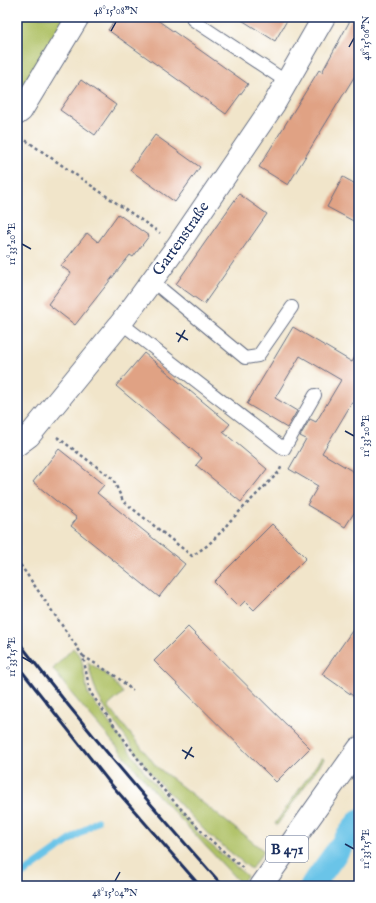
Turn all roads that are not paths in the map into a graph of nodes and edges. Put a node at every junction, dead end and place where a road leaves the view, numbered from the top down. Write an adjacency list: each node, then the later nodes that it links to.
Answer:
1 (78, 17): 5 (street)
2 (324, 17): 4 (street, Gartenstraße)
3 (193, 20): 4 (lane)
4 (287, 82): 6 (street, Gartenstraße)
5 (17, 114)
6 (152, 281): 7 (lane); 8 (street, Gartenstraße)
7 (292, 307)
8 (121, 323): 9 (lane); 10 (street, Gartenstraße)
9 (315, 395)
10 (17, 446)
11 (359, 748): 12 (street, B 471)
12 (261, 886)

